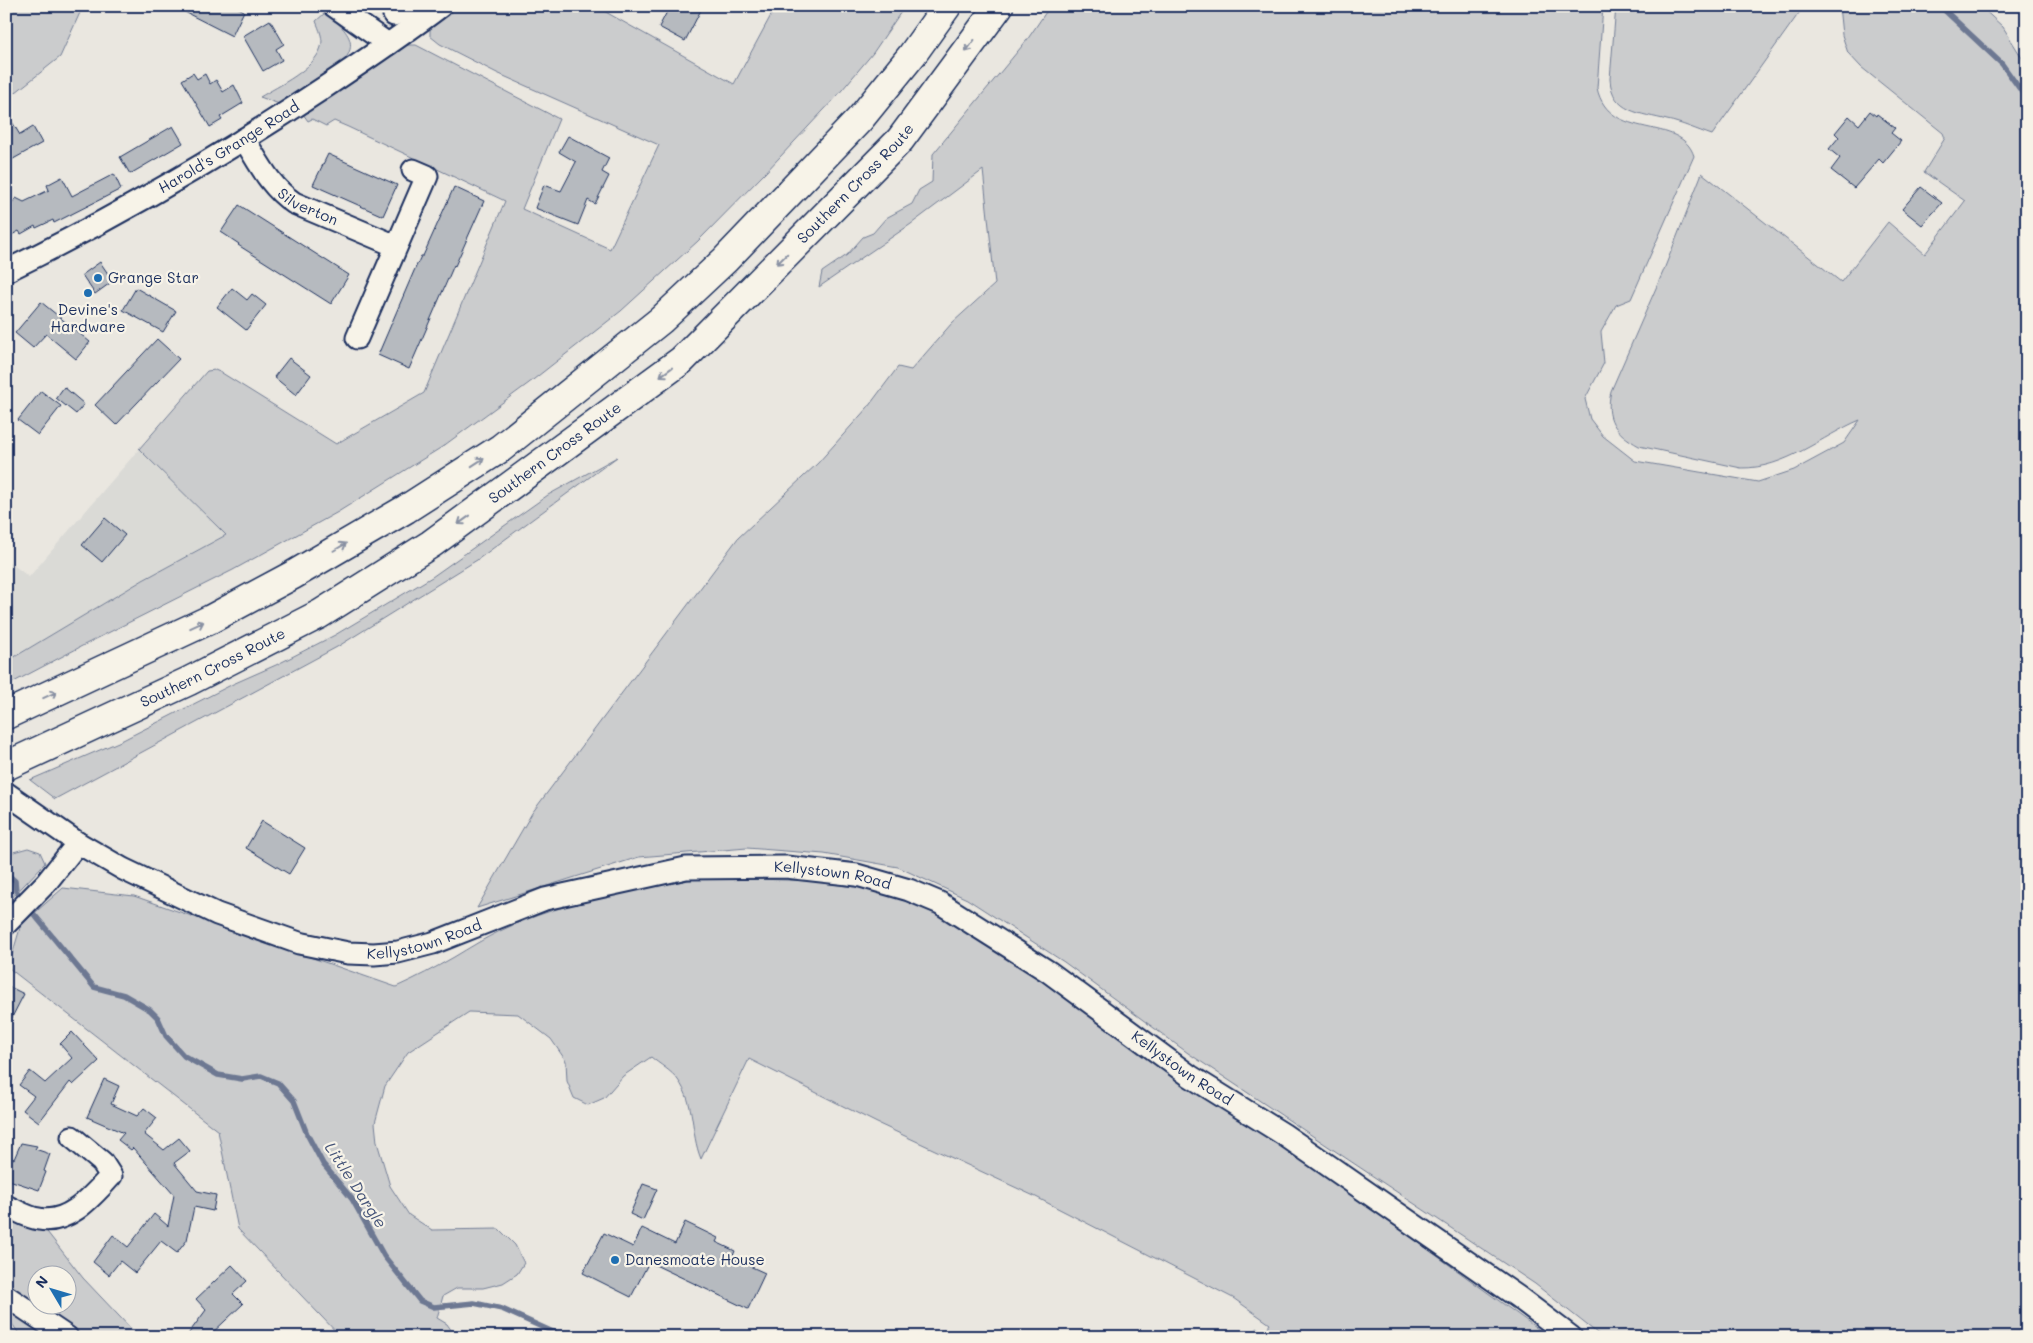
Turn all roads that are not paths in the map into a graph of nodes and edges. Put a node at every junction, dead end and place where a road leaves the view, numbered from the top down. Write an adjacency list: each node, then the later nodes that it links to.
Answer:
1 (334, 6): 7 (street)
2 (414, 6): 6 (street)
3 (441, 6): 7 (street, Harold's Grange Road)
4 (947, 6): 13 (highway, one-way to 4)
5 (999, 6): 14 (highway, Southern Cross Route, one-way to 14)
6 (394, 15)
7 (388, 44): 8 (street, Harold's Grange Road)
8 (244, 139): 10 (street, Silverton); 11 (street, Harold's Grange Road)
9 (413, 170): 10 (street)
10 (396, 246): 12 (street)
11 (6, 271)
12 (357, 338)
13 (6, 715)
14 (6, 766)
15 (6, 793): 16 (street, Kellystown Road)
16 (78, 843): 17 (street); 22 (street, Kellystown Road)
17 (12, 918)
18 (72, 1137): 19 (street)
19 (6, 1206)
20 (6, 1296): 21 (street)
21 (67, 1337)
22 (1571, 1337)

